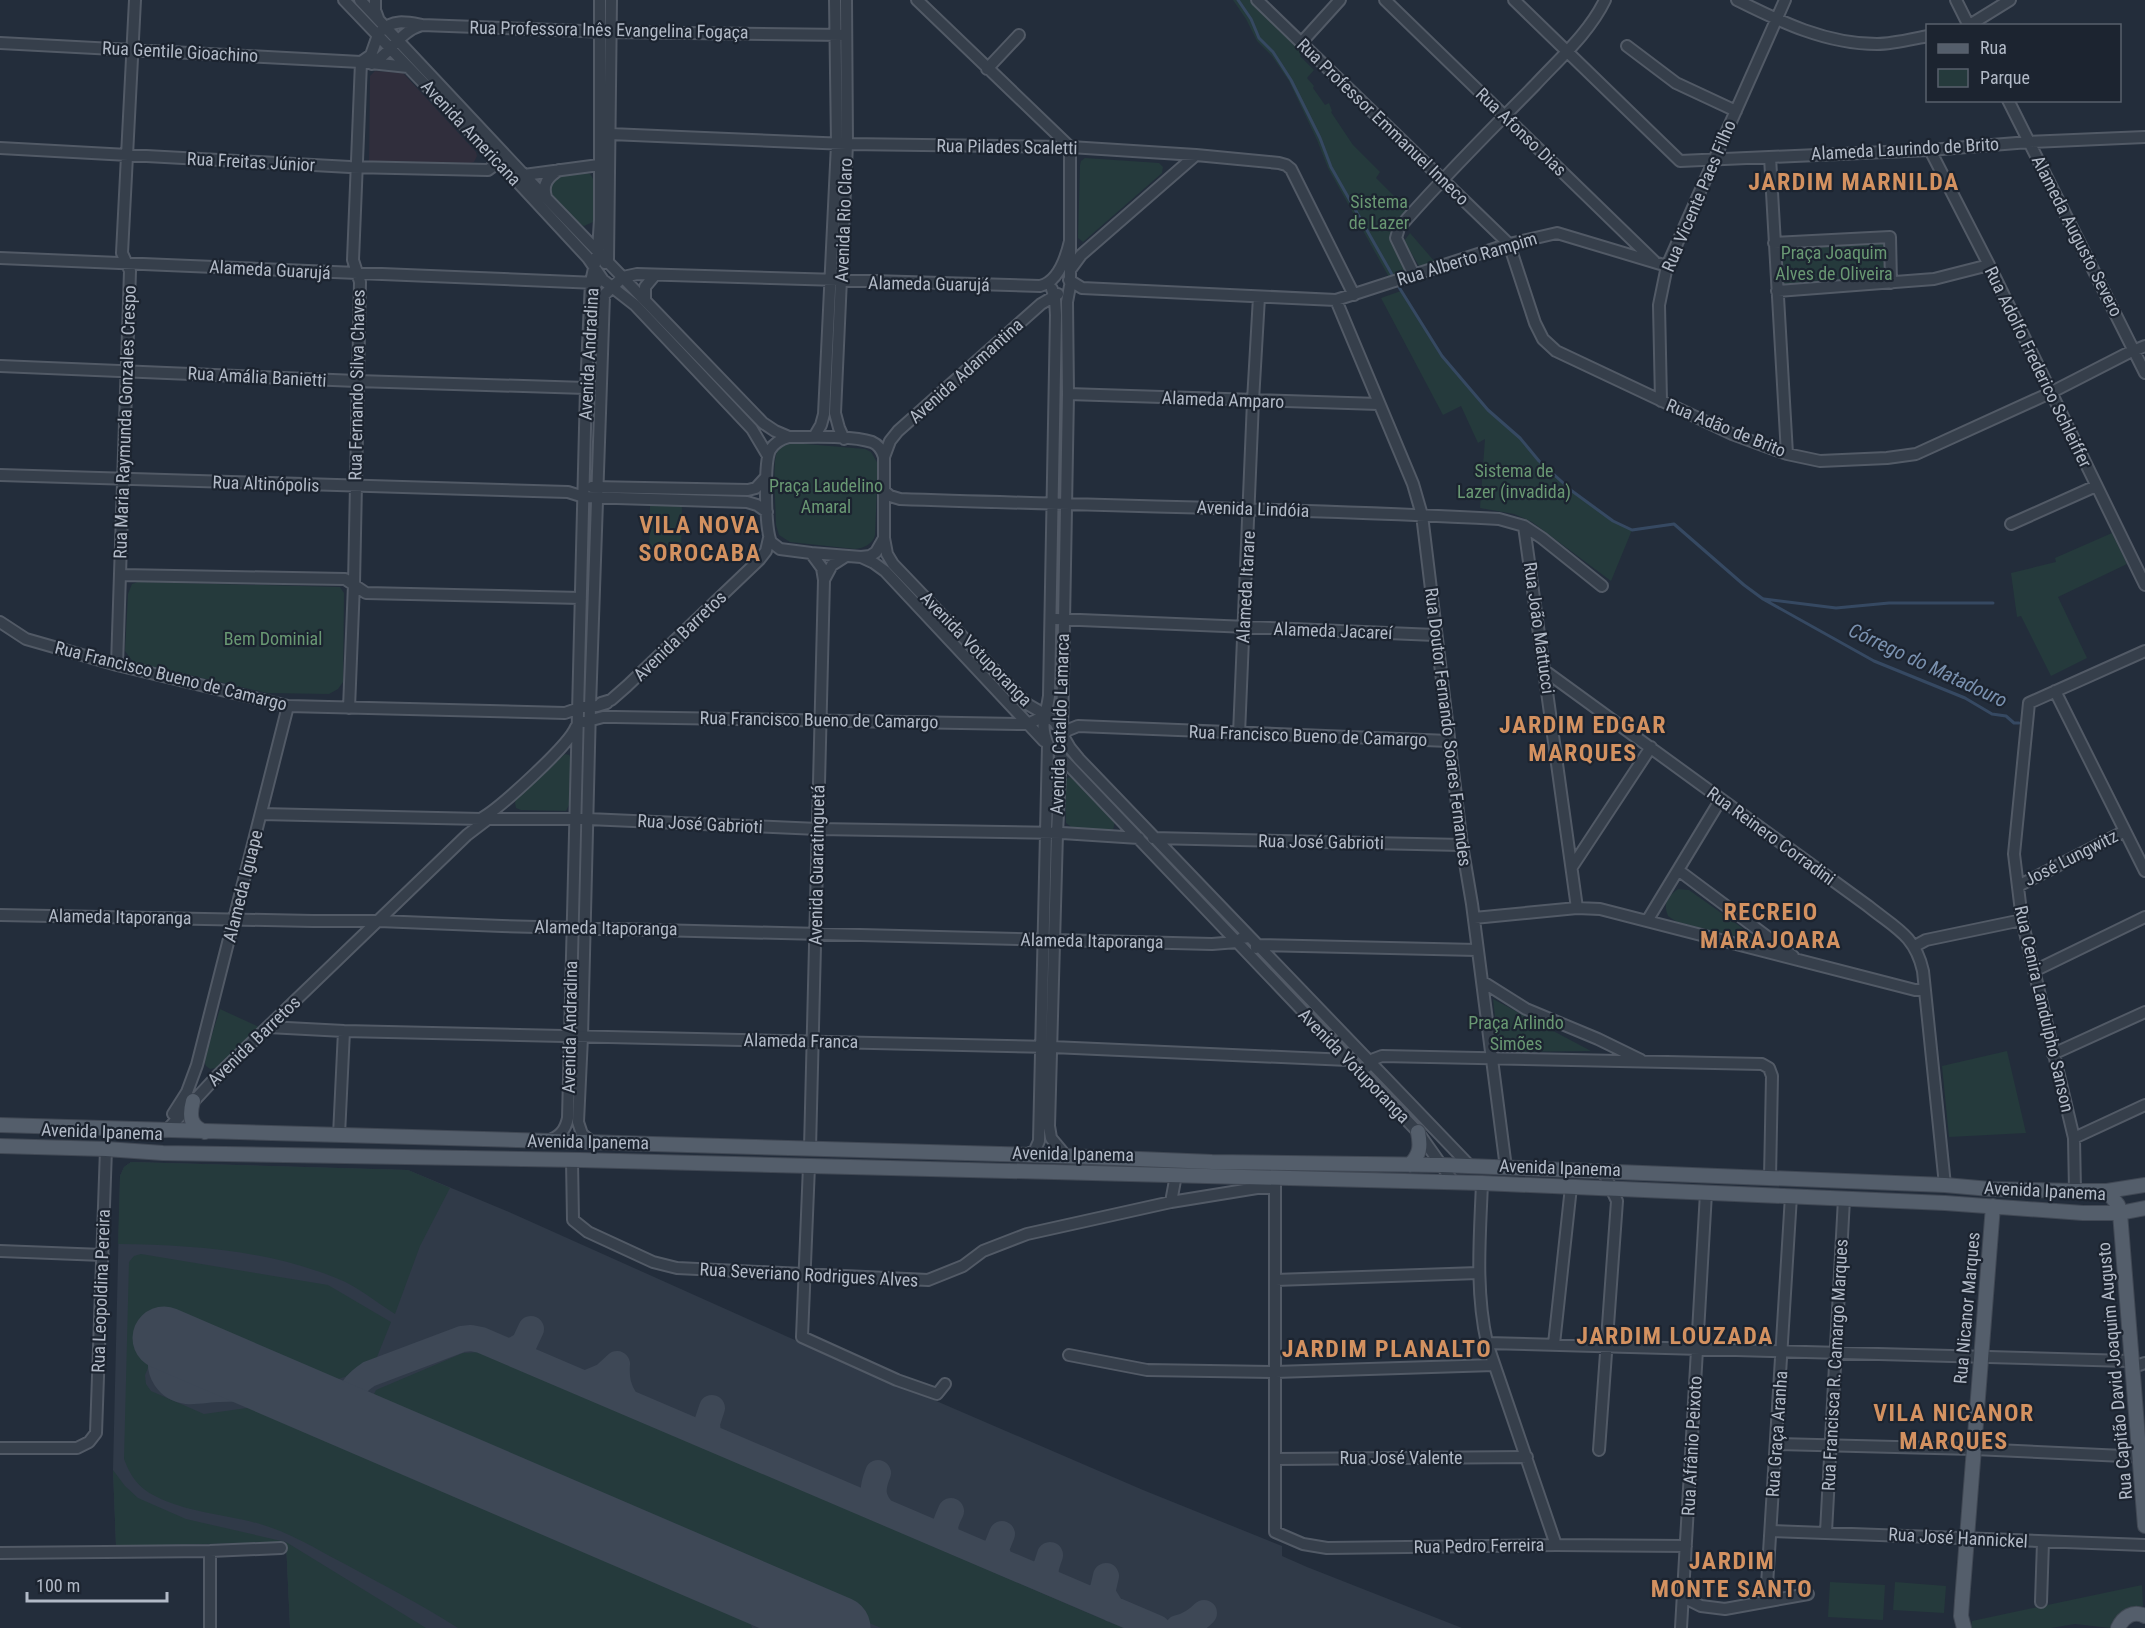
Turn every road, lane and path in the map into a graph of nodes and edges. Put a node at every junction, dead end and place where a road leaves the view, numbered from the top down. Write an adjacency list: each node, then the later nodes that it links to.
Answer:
1 (135, 0): 32 (street, Rua Maria Raymunda Gonzales Crespo)
2 (344, 0): 23 (street, Avenida Americana)
3 (360, 0): 23 (street, Avenida Americana)
4 (375, 0): 23 (street)
5 (600, 0): 24 (street, Avenida Andradina)
6 (611, 0): 24 (street, Avenida Andradina)
7 (835, 0): 25 (street, Avenida Rio Claro)
8 (846, 0): 25 (street, Avenida Rio Claro)
9 (917, 0): 36 (street)
10 (1257, 0): 29 (street, Rua Professor Emmanuel Inneco)
11 (1341, 0): 29 (street)
12 (1385, 0): 39 (street, Rua Afonso Dias)
13 (1514, 0): 33 (street, Alameda Laurindo de Brito)
14 (1605, 0): 33 (street)
15 (1737, 0): 19 (street)
16 (1785, 0): 19 (street, Rua Vicente Paes Filho)
17 (1956, 0): 20 (street)
18 (2010, 0): 21 (street)
19 (1776, 19): 27 (street); 38 (street, Rua Vicente Paes Filho)
20 (1968, 24)
21 (1971, 24)
22 (422, 25): 23 (street, Rua Professora Inês Evangelina Fogaça); 24 (street, Rua Professora Inês Evangelina Fogaça); 30 (street)
23 (381, 28): 30 (street, Avenida Americana); 34 (street)
24 (604, 32): 25 (street, Rua Professora Inês Evangelina Fogaça); 41 (street, Avenida Andradina); 55 (street, Avenida Andradina)
25 (840, 35): 44 (street, Avenida Rio Claro)
26 (1019, 35): 36 (street)
27 (1926, 36)
28 (0, 43): 32 (street, Rua Gentile Gioachino)
29 (1301, 43): 60 (street, Rua Professor Emmanuel Inneco)
30 (394, 44): 34 (street); 35 (street, Avenida Americana); 59 (street, Avenida Americana)
31 (1628, 46): 38 (street)
32 (132, 49): 34 (street, Rua Gentile Gioachino); 51 (street, Rua Maria Raymunda Gonzales Crespo)
33 (1567, 51): 39 (street); 53 (street, Alameda Laurindo de Brito)
34 (366, 63): 35 (street, Rua Gentile Gioachino); 56 (street, Rua Fernando Silva Chaves)
35 (408, 67): 54 (street, Avenida Americana)
36 (987, 69): 40 (street)
37 (2009, 102): 43 (street, Alameda Augusto Severo)
38 (1736, 111): 53 (street, Rua Vicente Paes Filho)
39 (1505, 117): 60 (street); 71 (street, Rua Afonso Dias)
40 (1044, 123): 45 (street); 46 (street)
41 (610, 134): 44 (street, Rua Pilades Scaletti); 69 (street, Avenida Andradina)
42 (2144, 138): 43 (street, Alameda Laurindo de Brito)
43 (2029, 142): 48 (street, Alameda Laurindo de Brito); 90 (street, Alameda Augusto Severo)
44 (842, 144): 45 (street, Rua Pilades Scaletti); 80 (street, Avenida Rio Claro)
45 (1041, 147): 46 (street, Rua Pilades Scaletti)
46 (1070, 147): 49 (street, Rua Pilades Scaletti); 64 (street, Avenida Cataldo Lamarca)
47 (0, 148): 51 (street, Rua Freitas Júnior)
48 (1930, 150): 52 (street, Alameda Laurindo de Brito); 72 (street, Rua Adolfo Frederico Schleiffer)
49 (1173, 153): 50 (street, Rua Pilades Scaletti); 58 (street)
50 (1196, 155): 58 (street); 74 (street, Rua Pilades Scaletti)
51 (127, 156): 56 (street, Rua Freitas Júnior); 70 (street, Rua Maria Raymunda Gonzales Crespo)
52 (1770, 157): 53 (street, Alameda Laurindo de Brito); 65 (street)
53 (1712, 160): 71 (street, Rua Vicente Paes Filho)
54 (499, 162): 56 (street, Rua Freitas Júnior); 73 (street, Avenida Americana)
55 (599, 165): 57 (street); 62 (street, Avenida Andradina)
56 (358, 168): 75 (street, Rua Fernando Silva Chaves)
57 (559, 170): 59 (street); 61 (street)
58 (1177, 171): 79 (street)
59 (524, 175): 61 (street, Avenida Americana)
60 (1441, 179): 66 (street, Rua Professor Emmanuel Inneco); 77 (street)
61 (546, 197): 63 (street, Avenida Americana)
62 (600, 220): 63 (street); 67 (street, Avenida Andradina)
63 (581, 232): 67 (street, Avenida Americana)
64 (1070, 241): 79 (street, Avenida Cataldo Lamarca); 84 (street, Avenida Cataldo Lamarca)
65 (1774, 243): 82 (street); 85 (street)
66 (1509, 244): 71 (street, Rua Alberto Rampim); 77 (street, Rua Alberto Rampim); 99 (street, Rua Adão de Brito)
67 (598, 250): 69 (street, Avenida Americana); 73 (street, Avenida Andradina)
68 (0, 258): 70 (street, Alameda Guarujá)
69 (608, 261): 73 (street); 78 (street, Avenida Americana)
70 (126, 263): 75 (street, Alameda Guarujá); 92 (street, Rua Maria Raymunda Gonzales Crespo)
71 (1662, 265): 99 (street, Rua Vicente Paes Filho)
72 (1989, 265): 82 (street); 96 (street, Rua Adolfo Frederico Schleiffer)
73 (595, 269): 81 (street, Avenida Andradina); 83 (street, Avenida Americana)
74 (1341, 269): 86 (street, Rua Pilades Scaletti); 89 (street, Rua Pilades Scaletti)
75 (357, 274): 81 (street, Alameda Guarujá); 94 (street, Rua Fernando Silva Chaves)
76 (655, 275): 78 (street, Alameda Guarujá); 80 (street, Alameda Guarujá); 88 (street)
77 (1410, 276): 86 (street, Rua Alberto Rampim)
78 (623, 277): 83 (street); 88 (street, Avenida Americana)
79 (1069, 280): 84 (street); 84 (street, Avenida Adamantina); 87 (street); 97 (street, Avenida Cataldo Lamarca)
80 (836, 281): 84 (street, Alameda Guarujá); 102 (street, Avenida Rio Claro); 103 (street, Avenida Rio Claro)
81 (591, 282): 83 (street, Alameda Guarujá); 95 (street, Avenida Andradina)
82 (1891, 283): 85 (street)
83 (612, 286): 105 (street, Avenida Americana); 114 (street, Avenida Andradina)
84 (1054, 289): 106 (street, Avenida Adamantina); 115 (street, Avenida Cataldo Lamarca)
85 (1777, 291): 104 (street)
86 (1354, 295): 89 (street, Rua Alberto Rampim)
87 (1259, 297): 89 (street); 98 (street, Alameda Itarare)
88 (645, 300): 101 (street, Avenida Americana)
89 (1338, 300): 100 (street, Rua Doutor Fernando Soares Fernandes)
90 (2140, 348): 93 (street, Alameda Augusto Severo); 96 (street, Rua Adão de Brito)
91 (0, 366): 92 (street, Rua Amália Banietti)
92 (127, 371): 94 (street, Rua Amália Banietti); 109 (street, Rua Maria Raymunda Gonzales Crespo)
93 (2145, 373)
94 (357, 381): 95 (street, Rua Amália Banietti); 111 (street, Rua Fernando Silva Chaves)
95 (586, 388): 113 (street, Avenida Andradina)
96 (2050, 393): 104 (street, Rua Adão de Brito); 110 (street, Rua Adolfo Frederico Schleiffer)
97 (1068, 394): 98 (street, Alameda Amparo); 115 (street, Avenida Cataldo Lamarca)
98 (1253, 401): 100 (street, Alameda Amparo); 116 (street, Alameda Itarare)
99 (1661, 401): 104 (street, Rua Adão de Brito)
100 (1379, 404): 118 (street, Rua Doutor Fernando Soares Fernandes)
101 (789, 437): 102 (street); 105 (street)
102 (814, 437): 103 (street)
103 (844, 439): 106 (street)
104 (1786, 454)
105 (768, 456): 108 (street)
106 (884, 457): 112 (street)
107 (0, 475): 109 (street, Rua Altinópolis)
108 (766, 477): 114 (street, Rua Altinópolis); 117 (street)
109 (123, 478): 111 (street, Rua Altinópolis); 126 (street, Rua Maria Raymunda Gonzales Crespo)
110 (2096, 486): 119 (street); 129 (street, Rua Adolfo Frederico Schleiffer)
111 (355, 487): 113 (street, Rua Altinópolis); 128 (street, Rua Fernando Silva Chaves)
112 (884, 491): 115 (street, Avenida Lindóia); 122 (street)
113 (584, 492): 114 (street, Rua Altinópolis); 131 (street, Avenida Andradina)
114 (596, 492): 117 (street, Rua Altinópolis); 143 (street, Avenida Andradina)
115 (1059, 505): 116 (street, Avenida Lindóia); 132 (street, Avenida Cataldo Lamarca); 133 (street, Avenida Cataldo Lamarca)
116 (1250, 508): 118 (street, Avenida Lindóia); 135 (street, Alameda Itarare)
117 (767, 512): 121 (street)
118 (1422, 515): 120 (street, Avenida Lindóia); 136 (street, Rua Doutor Fernando Soares Fernandes)
119 (2011, 524)
120 (1524, 526): 130 (street, Avenida Lindóia); 139 (street, Rua João Mattucci)
121 (769, 537): 123 (street); 141 (street, Avenida Barretos)
122 (884, 538): 125 (street); 148 (street, Avenida Votuporanga)
123 (811, 553): 124 (street); 127 (street, Avenida Guaratinguetá)
124 (846, 556): 125 (street); 127 (street)
125 (861, 557): 144 (street, Avenida Votuporanga)
126 (121, 575): 128 (street); 138 (street, Rua Maria Raymunda Gonzales Crespo)
127 (824, 580): 152 (street, Avenida Guaratinguetá)
128 (354, 584): 131 (street); 146 (street, Rua Fernando Silva Chaves)
129 (2145, 585)
130 (1602, 586)
131 (581, 598): 147 (street, Avenida Andradina)
132 (1050, 619): 133 (street, Alameda Jacareí); 142 (street, Avenida Cataldo Lamarca)
133 (1063, 619): 135 (street, Alameda Jacareí); 160 (street, Avenida Cataldo Lamarca)
134 (0, 622): 138 (street, Rua Francisco Bueno de Camargo)
135 (1244, 627): 136 (street, Alameda Jacareí); 158 (street, Alameda Itarare)
136 (1436, 635): 159 (street, Rua Doutor Fernando Soares Fernandes)
137 (2145, 651): 140 (street, Rua Cenira Landulpho Sanson)
138 (117, 665): 145 (street, Rua Francisco Bueno de Camargo)
139 (1545, 671): 161 (street, Rua Reinero Corradini); 180 (street, Rua João Mattucci)
140 (2055, 691): 173 (street); 183 (street, Rua Cenira Landulpho Sanson)
141 (618, 694): 143 (street, Avenida Barretos); 151 (street)
142 (1049, 696): 148 (street, Avenida Cataldo Lamarca); 150 (street, Avenida Cataldo Lamarca)
143 (590, 701): 147 (street); 153 (street, Avenida Andradina)
144 (1011, 704): 155 (street); 156 (street, Avenida Votuporanga)
145 (288, 706): 146 (street, Rua Francisco Bueno de Camargo); 167 (street, Alameda Iguape)
146 (349, 708): 149 (street, Rua Francisco Bueno de Camargo)
147 (578, 708): 149 (street, Rua Francisco Bueno de Camargo); 154 (street, Avenida Andradina)
148 (1032, 708): 150 (street, Avenida Votuporanga)
149 (565, 713): 154 (street)
150 (1046, 715): 156 (street, Rua Francisco Bueno de Camargo); 160 (street, Avenida Votuporanga); 160 (street, Avenida Cataldo Lamarca)
151 (620, 717): 152 (street, Rua Francisco Bueno de Camargo); 153 (street, Rua Francisco Bueno de Camargo)
152 (819, 720): 155 (street, Rua Francisco Bueno de Camargo); 172 (street, Avenida Guaratinguetá)
153 (590, 721): 154 (street); 171 (street, Avenida Andradina)
154 (578, 722): 165 (street, Avenida Barretos); 170 (street, Avenida Andradina)
155 (1006, 723): 156 (street, Rua Francisco Bueno de Camargo)
156 (1028, 724): 160 (street, Avenida Votuporanga)
157 (1081, 726): 158 (street, Rua Francisco Bueno de Camargo); 160 (street); 162 (street)
158 (1239, 734): 159 (street, Rua Francisco Bueno de Camargo)
159 (1449, 741): 178 (street, Rua Doutor Fernando Soares Fernandes)
160 (1057, 747): 162 (street, Avenida Votuporanga); 163 (street, Avenida Votuporanga); 164 (street, Avenida Cataldo Lamarca); 174 (street, Avenida Cataldo Lamarca)
161 (1651, 747): 166 (street, Rua Reinero Corradini); 180 (street)
162 (1072, 752): 176 (street, Avenida Votuporanga)
163 (1074, 772): 164 (street); 175 (street, Avenida Votuporanga)
164 (1060, 779): 174 (street, Avenida Cataldo Lamarca)
165 (507, 799): 168 (street); 169 (street, Avenida Barretos)
166 (1721, 800): 181 (street); 203 (street, Rua Reinero Corradini)
167 (261, 814): 169 (street, Rua José Gabrioti); 189 (street, Alameda Iguape)
168 (513, 818): 169 (street, Rua José Gabrioti); 170 (street, Rua José Gabrioti)
169 (484, 819): 184 (street, Avenida Barretos)
170 (576, 819): 171 (street, Rua José Gabrioti); 196 (street, Avenida Andradina)
171 (588, 819): 172 (street, Rua José Gabrioti); 197 (street, Avenida Andradina)
172 (818, 829): 174 (street, Rua José Gabrioti); 198 (street, Avenida Guaratinguetá)
173 (2125, 831): 182 (street); 183 (street, José Lungwitz)
174 (1052, 833): 175 (street, Rua José Gabrioti); 199 (street, Avenida Cataldo Lamarca)
175 (1138, 838): 195 (street, Avenida Votuporanga)
176 (1153, 838): 177 (street, Rua José Gabrioti); 179 (street, Avenida Votuporanga)
177 (1181, 839): 178 (street, Rua José Gabrioti); 179 (street)
178 (1462, 845): 188 (street, Rua Doutor Fernando Soares Fernandes)
179 (1170, 856): 200 (street, Avenida Votuporanga)
180 (1572, 867): 185 (street, Rua João Mattucci)
181 (1678, 870): 193 (street); 207 (street)
182 (2145, 871)
183 (2018, 886): 190 (street, Rua Cenira Landulpho Sanson)
184 (397, 904): 192 (street, Avenida Barretos); 194 (street)
185 (1577, 908): 188 (street); 193 (street)
186 (0, 915): 189 (street, Alameda Itaporanga)
187 (2145, 917): 209 (street)
188 (1474, 918): 205 (street, Rua Doutor Fernando Soares Fernandes)
189 (234, 919): 191 (street, Alameda Itaporanga); 230 (street, Alameda Iguape)
190 (2022, 920): 203 (street); 209 (street, Rua Cenira Landulpho Sanson)
191 (348, 921): 192 (street, Alameda Itaporanga); 206 (street)
192 (379, 921): 194 (street, Alameda Itaporanga); 206 (street, Avenida Barretos)
193 (1647, 921): 207 (street)
194 (403, 922): 196 (street, Alameda Itaporanga)
195 (1219, 922): 201 (street); 204 (street, Avenida Votuporanga)
196 (572, 927): 197 (street, Alameda Itaporanga); 217 (street, Avenida Andradina)
197 (585, 927): 198 (street, Alameda Itaporanga); 219 (street, Avenida Andradina)
198 (816, 934): 199 (street, Alameda Itaporanga); 221 (street, Avenida Guaratinguetá)
199 (1050, 940): 201 (street, Alameda Itaporanga); 222 (street, Avenida Cataldo Lamarca)
200 (1252, 941): 202 (street); 204 (street); 204 (street); 208 (street, Avenida Votuporanga)
201 (1212, 944): 204 (street, Alameda Itaporanga)
202 (1281, 945): 205 (street); 208 (street)
203 (1915, 946): 211 (street)
204 (1242, 948): 218 (street, Avenida Votuporanga)
205 (1477, 950): 210 (street, Rua Doutor Fernando Soares Fernandes)
206 (344, 954): 212 (street, Avenida Barretos)
207 (1798, 960): 211 (street)
208 (1272, 961): 229 (street, Avenida Votuporanga)
209 (2034, 971): 223 (street, Rua Cenira Landulpho Sanson)
210 (1483, 982): 220 (street); 225 (street, Rua Doutor Fernando Soares Fernandes)
211 (1925, 990): 261 (street)
212 (283, 1012): 214 (street, Avenida Barretos); 215 (street)
213 (2145, 1012): 223 (street)
214 (268, 1027): 215 (street, Alameda Franca); 231 (street, Avenida Barretos)
215 (290, 1028): 216 (street, Alameda Franca)
216 (344, 1031): 217 (street, Alameda Franca); 239 (street)
217 (569, 1036): 219 (street, Alameda Franca); 241 (street, Avenida Andradina)
218 (1326, 1036): 224 (street); 226 (street, Avenida Votuporanga)
219 (582, 1037): 221 (street, Alameda Franca); 242 (street, Avenida Andradina)
220 (1598, 1039): 227 (street); 228 (street)
221 (812, 1041): 222 (street, Alameda Franca); 245 (street, Avenida Guaratinguetá)
222 (1046, 1048): 224 (street, Alameda Franca); 247 (street, Avenida Cataldo Lamarca); 248 (street, Avenida Cataldo Lamarca)
223 (2053, 1054): 240 (street, Rua Cenira Landulpho Sanson)
224 (1311, 1057): 226 (street, Alameda Franca)
225 (1492, 1059): 227 (street); 229 (street); 254 (street, Rua Doutor Fernando Soares Fernandes)
226 (1348, 1060): 232 (street, Avenida Votuporanga)
227 (1594, 1060): 228 (street)
228 (1644, 1061): 257 (street)
229 (1369, 1062): 232 (street); 253 (street, Avenida Votuporanga)
230 (197, 1065): 231 (street); 236 (street, Alameda Iguape)
231 (218, 1075): 233 (street, Avenida Barretos)
232 (1364, 1076): 238 (street, Avenida Votuporanga)
233 (193, 1101): 236 (street, Avenida Barretos); 237 (main road)
234 (2145, 1105): 240 (street)
235 (0, 1125): 236 (main road, Avenida Ipanema)
236 (162, 1131): 237 (main road, Avenida Ipanema); 246 (main road)
237 (206, 1132): 239 (main road, Avenida Ipanema)
238 (1418, 1132): 250 (main road); 251 (street, Avenida Votuporanga)
239 (339, 1135): 241 (main road, Avenida Ipanema)
240 (2074, 1138): 265 (street, Rua Cenira Landulpho Sanson)
241 (545, 1142): 242 (main road, Avenida Ipanema)
242 (593, 1143): 245 (main road, Avenida Ipanema)
243 (0, 1146): 244 (main road, Avenida Ipanema)
244 (106, 1149): 246 (main road, Avenida Ipanema); 275 (street, Rua Leopoldina Pereira)
245 (810, 1149): 247 (main road, Avenida Ipanema)
246 (136, 1151): 249 (main road, Avenida Ipanema)
247 (1027, 1155): 248 (main road, Avenida Ipanema)
248 (1066, 1156): 250 (main road, Avenida Ipanema)
249 (572, 1160): 252 (main road, Avenida Ipanema); 277 (street, Rua Severiano Rodrigues Alves)
250 (1410, 1164): 251 (main road, Avenida Ipanema)
251 (1442, 1165): 253 (main road, Avenida Ipanema); 259 (street, Avenida Votuporanga)
252 (809, 1166): 256 (main road, Avenida Ipanema); 277 (street)
253 (1470, 1166): 254 (main road, Avenida Ipanema)
254 (1506, 1168): 255 (main road, Avenida Ipanema)
255 (1603, 1171): 257 (main road, Avenida Ipanema); 264 (street)
256 (1176, 1175): 258 (main road, Avenida Ipanema); 270 (street)
257 (1770, 1178): 261 (main road, Avenida Ipanema)
258 (1275, 1183): 259 (main road, Avenida Ipanema); 270 (street, Rua Severiano Rodrigues Alves); 278 (street)
259 (1454, 1183): 260 (main road, Avenida Ipanema)
260 (1482, 1183): 263 (main road, Avenida Ipanema); 276 (street)
261 (1945, 1185): 265 (main road, Avenida Ipanema)
262 (2145, 1185): 266 (main road, Avenida Ipanema)
263 (1571, 1187): 264 (main road, Avenida Ipanema); 280 (street)
264 (1611, 1188): 267 (main road, Avenida Ipanema); 281 (street)
265 (2075, 1191): 266 (main road, Avenida Ipanema)
266 (2107, 1191): 273 (main road)
267 (1706, 1192): 268 (main road, Avenida Ipanema); 282 (street, Rua Afrânio Peixoto)
268 (1791, 1196): 269 (main road, Avenida Ipanema); 283 (street, Rua Graça Aranha)
269 (1844, 1198): 271 (main road, Avenida Ipanema); 284 (street, Rua Francisca R. Camargo Marques)
270 (1171, 1202): 277 (street, Rua Severiano Rodrigues Alves)
271 (1993, 1206): 273 (main road, Avenida Ipanema); 286 (main road, Rua Nicanor Marques)
272 (2145, 1208): 273 (main road, Avenida Ipanema)
273 (2120, 1213): 287 (main road, Rua Capitão David Joaquim Augusto)
274 (0, 1251): 275 (street)
275 (103, 1255): 293 (street, Rua Leopoldina Pereira)
276 (1478, 1273): 278 (street); 279 (street)
277 (804, 1275): 290 (street)
278 (1275, 1280): 289 (street)
279 (1487, 1342): 280 (street); 288 (street)
280 (1554, 1344): 281 (street)
281 (1606, 1346): 282 (street); 295 (street)
282 (1697, 1349): 283 (street); 306 (street, Rua Afrânio Peixoto)
283 (1782, 1351): 284 (street); 291 (street, Rua Graça Aranha)
284 (1835, 1353): 286 (street); 292 (street, Rua Francisca R. Camargo Marques)
285 (1069, 1355): 289 (street)
286 (1981, 1357): 287 (street); 294 (main road, Rua Nicanor Marques)
287 (2138, 1362): 297 (main road, Rua Capitão David Joaquim Augusto)
288 (1494, 1365): 289 (street); 296 (street)
289 (1275, 1372): 298 (street)
290 (945, 1384)
291 (1776, 1444): 292 (street); 300 (street, Rua Graça Aranha)
292 (1830, 1445): 294 (street); 301 (street, Rua Francisca R. Camargo Marques)
293 (0, 1448)
294 (1974, 1449): 297 (street); 302 (main road, Rua Nicanor Marques)
295 (1599, 1450)
296 (1527, 1456): 298 (street, Rua José Valente); 304 (street)
297 (2142, 1456): 299 (main road, Rua Capitão David Joaquim Augusto)
298 (1275, 1459): 304 (street, Rua Pedro Ferreira)
299 (2145, 1526)
300 (1771, 1531): 301 (street, Rua José Hannickel); 312 (street, Rua Graça Aranha)
301 (1826, 1532): 302 (street, Rua José Hannickel)
302 (1967, 1538): 303 (street, Rua José Hannickel); 317 (main road, Rua Nicanor Marques)
303 (2043, 1542): 305 (street, Rua José Hannickel); 313 (street)
304 (1556, 1545): 306 (street, Rua Pedro Ferreira)
305 (2145, 1545)
306 (1686, 1546): 311 (street, Rua Afrânio Peixoto)
307 (281, 1548): 308 (street)
308 (210, 1551): 309 (street); 315 (street)
309 (0, 1553)
310 (1808, 1594): 312 (street)
311 (1683, 1597): 312 (street); 316 (street, Rua Afrânio Peixoto)
312 (1767, 1601)
313 (2041, 1602)
314 (2145, 1616): 318 (main road)
315 (210, 1628)
316 (1681, 1628)
317 (1964, 1628)
318 (2118, 1628)

